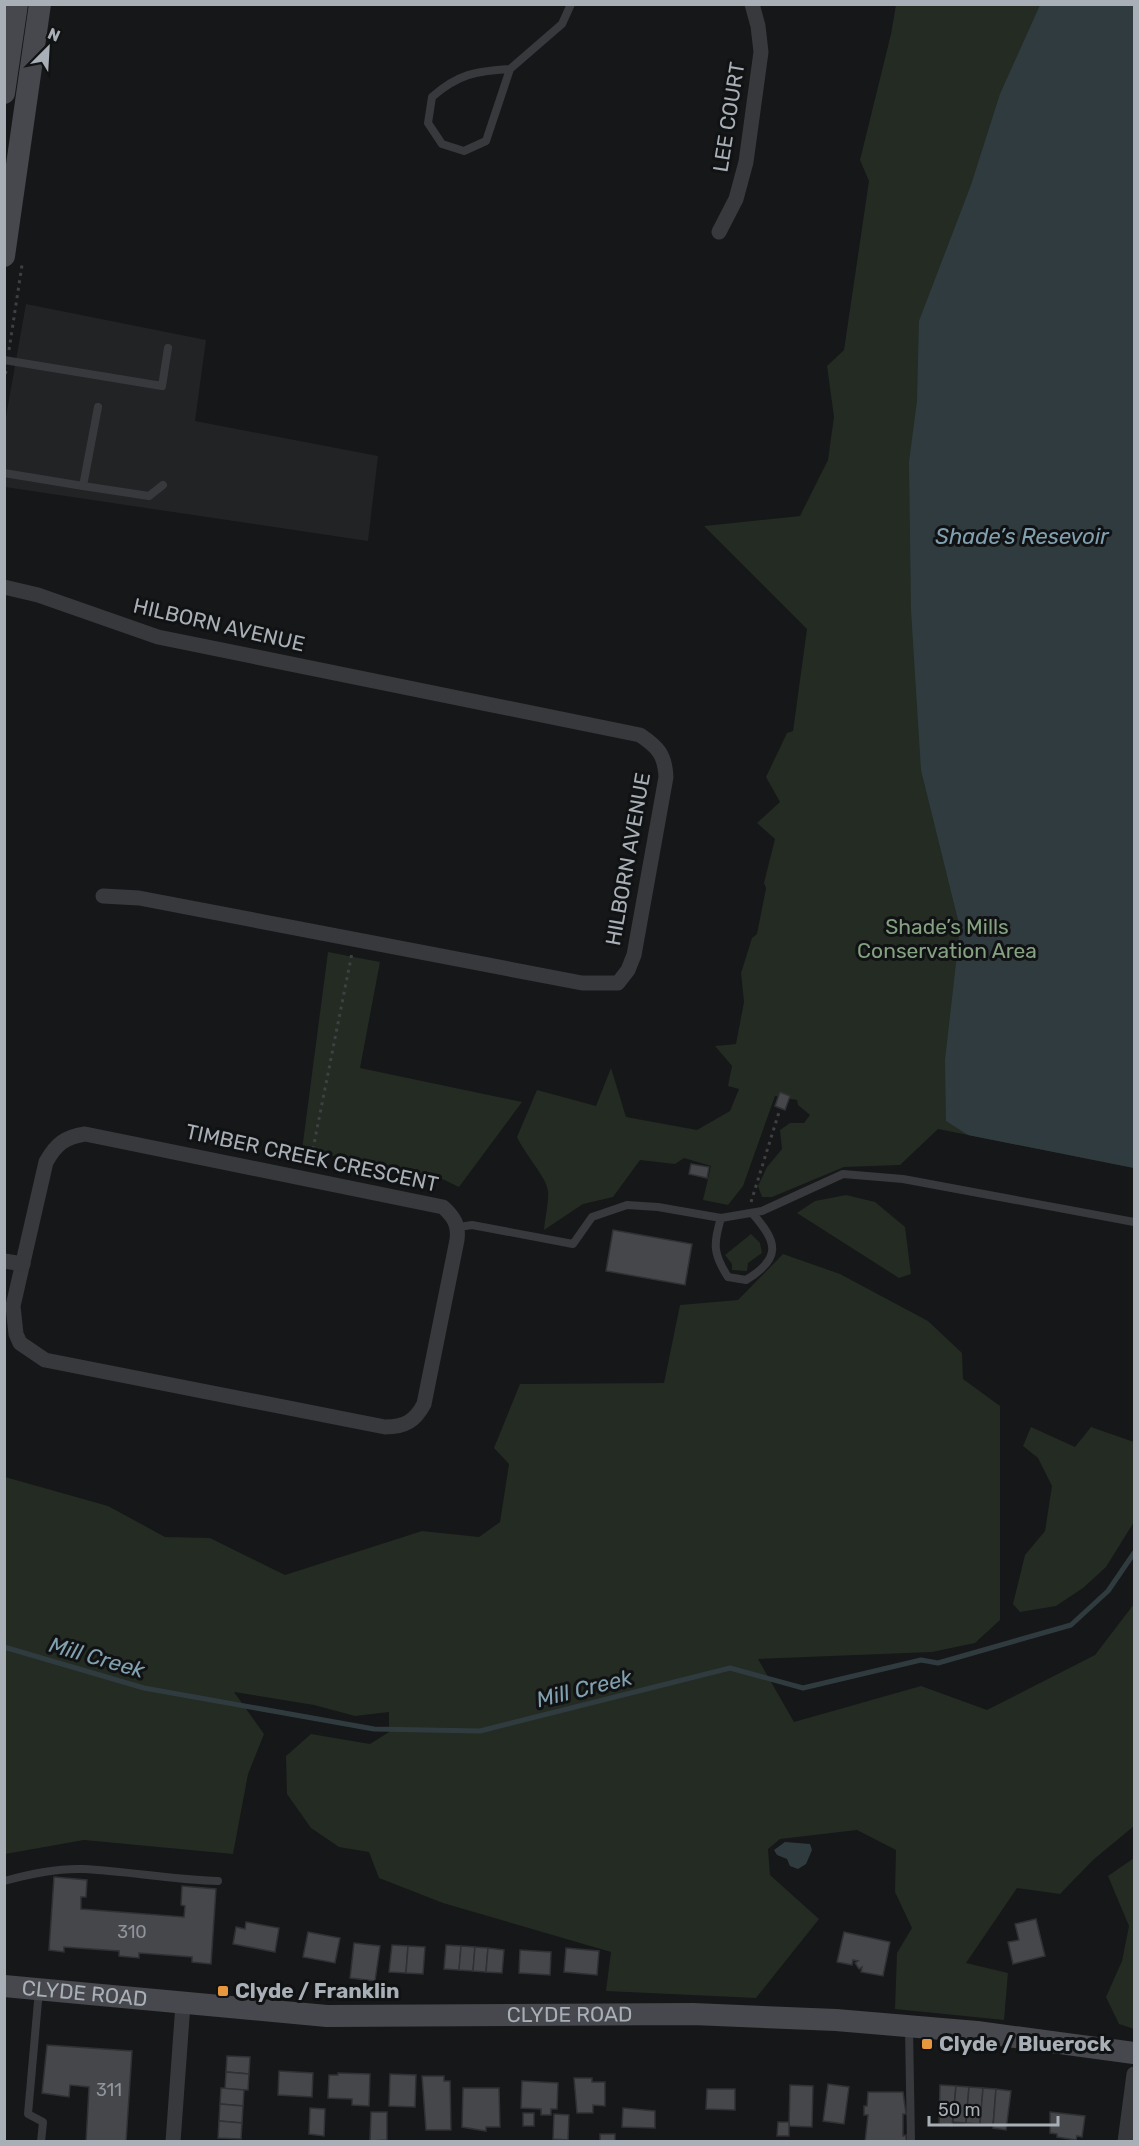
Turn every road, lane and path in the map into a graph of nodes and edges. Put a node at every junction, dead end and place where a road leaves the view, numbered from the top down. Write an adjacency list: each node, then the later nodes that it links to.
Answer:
1 (17, 4): 6 (main road)
2 (39, 4): 8 (main road)
3 (571, 4): 5 (lane)
4 (752, 4): 7 (street, LEE COURT)
5 (510, 69): 5 (lane)
6 (4, 93)
7 (718, 232)
8 (4, 256)
9 (168, 348): 10 (lane)
10 (4, 360)
11 (98, 407): 14 (lane)
12 (4, 473): 14 (lane)
13 (163, 485): 14 (lane)
14 (83, 486)
15 (4, 587): 17 (street, HILBORN AVENUE)
16 (103, 896): 17 (street, HILBORN AVENUE)
17 (355, 939): 19 (path)
18 (780, 1109): 20 (path)
19 (307, 1178): 23 (street, TIMBER CREEK CRESCENT); 25 (street, TIMBER CREEK CRESCENT)
20 (752, 1213): 21 (lane); 21 (lane); 22 (lane)
21 (721, 1218): 23 (lane)
22 (1134, 1222)
23 (459, 1227): 25 (street, TIMBER CREEK CRESCENT)
24 (4, 1261): 25 (street)
25 (23, 1264)
26 (4, 1881): 27 (lane)
27 (218, 1881)
28 (4, 1986): 29 (main road, CLYDE ROAD)
29 (39, 1989): 30 (main road, CLYDE ROAD); 34 (lane)
30 (183, 2004): 31 (main road, CLYDE ROAD); 35 (street)
31 (909, 2026): 32 (main road, CLYDE ROAD); 36 (lane)
32 (1134, 2052)
33 (1134, 2074): 37 (street)
34 (41, 2142)
35 (173, 2142)
36 (911, 2142)
37 (1125, 2142)

